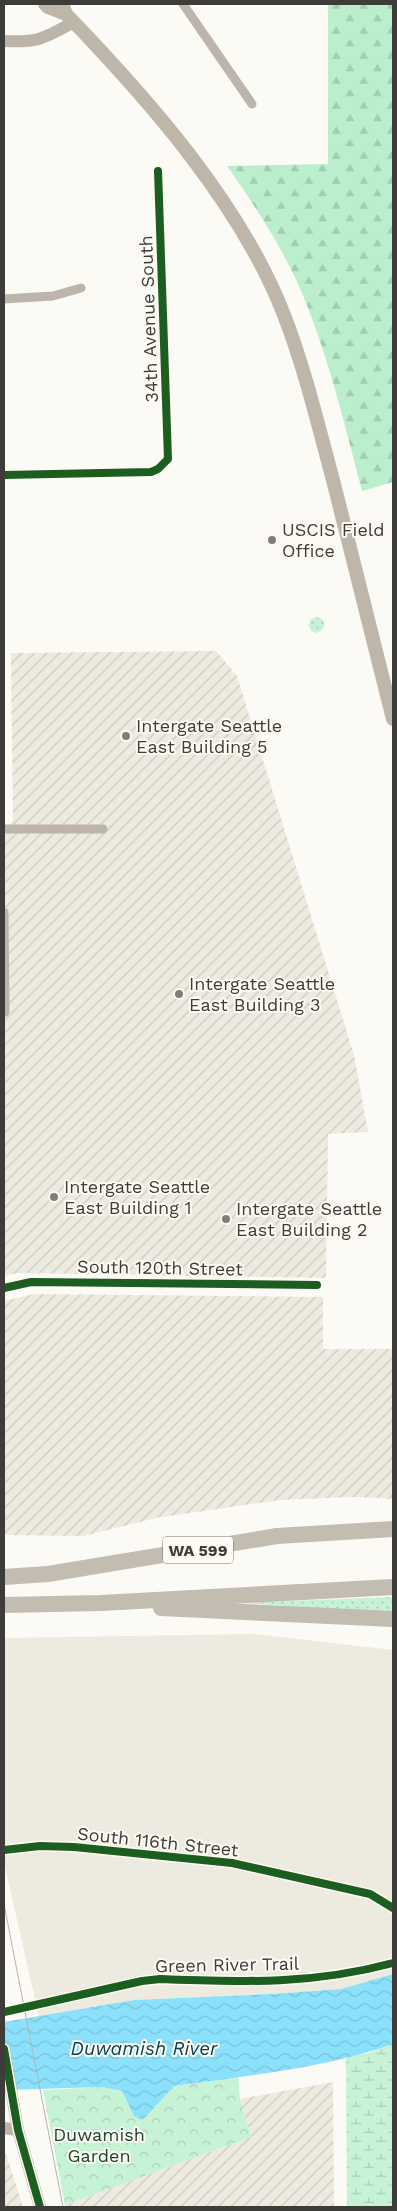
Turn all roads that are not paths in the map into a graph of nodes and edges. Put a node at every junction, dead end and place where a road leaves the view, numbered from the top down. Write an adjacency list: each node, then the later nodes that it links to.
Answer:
1 (45, 4): 3 (main road)
2 (183, 4): 5 (street)
3 (67, 13): 4 (street); 10 (main road)
4 (4, 41)
5 (252, 104)
6 (158, 172): 9 (street, 34th Avenue South)
7 (81, 288): 8 (street)
8 (4, 299)
9 (4, 475)
10 (393, 719)
11 (4, 829): 12 (street)
12 (103, 829)
13 (4, 912): 14 (street)
14 (4, 1012)
15 (317, 1285): 16 (street, South 120th Street)
16 (4, 1288)
17 (393, 1528): 18 (highway, WA 599)
18 (4, 1577)
19 (393, 1587): 20 (highway)
20 (101, 1603): 21 (highway); 22 (highway)
21 (4, 1605)
22 (393, 1620)
23 (4, 1850): 24 (street, South 116th Street)
24 (393, 1908)
25 (4, 2049): 26 (street)
26 (17, 2126): 27 (street); 28 (street)
27 (4, 2128)
28 (40, 2207)

